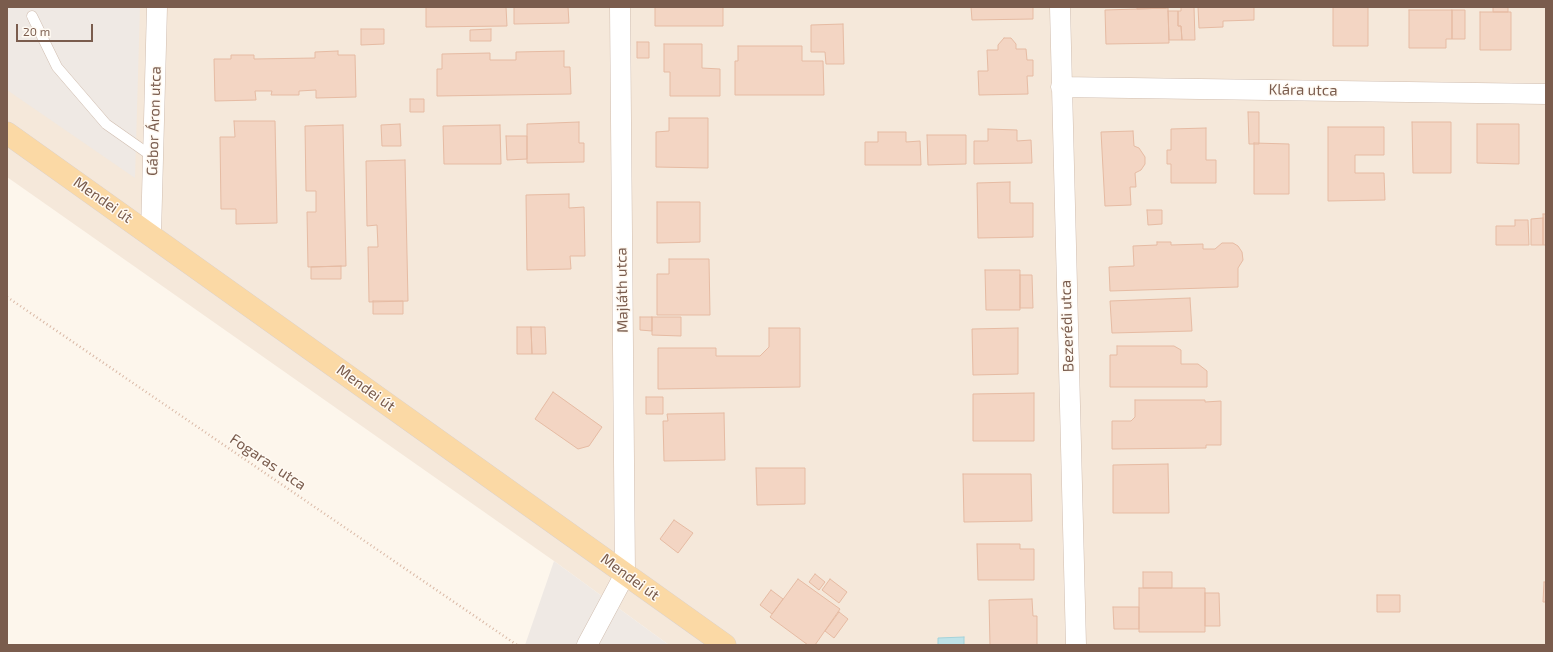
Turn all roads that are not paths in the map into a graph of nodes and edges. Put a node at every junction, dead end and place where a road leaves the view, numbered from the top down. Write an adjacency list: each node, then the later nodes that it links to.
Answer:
1 (157, 7): 8 (street, Gábor Áron utca)
2 (620, 7): 10 (street, Majláth utca)
3 (1060, 7): 5 (street, Bezerédi utca)
4 (32, 16): 8 (lane)
5 (1061, 87): 6 (street, Klára utca); 13 (street, Bezerédi utca)
6 (1546, 94)
7 (7, 133): 9 (main road, Mendei út)
8 (153, 158): 9 (street, Gábor Áron utca)
9 (151, 234): 10 (main road, Mendei út)
10 (625, 574): 11 (street); 12 (main road, Mendei út)
11 (587, 645)
12 (725, 645)
13 (1076, 645)

